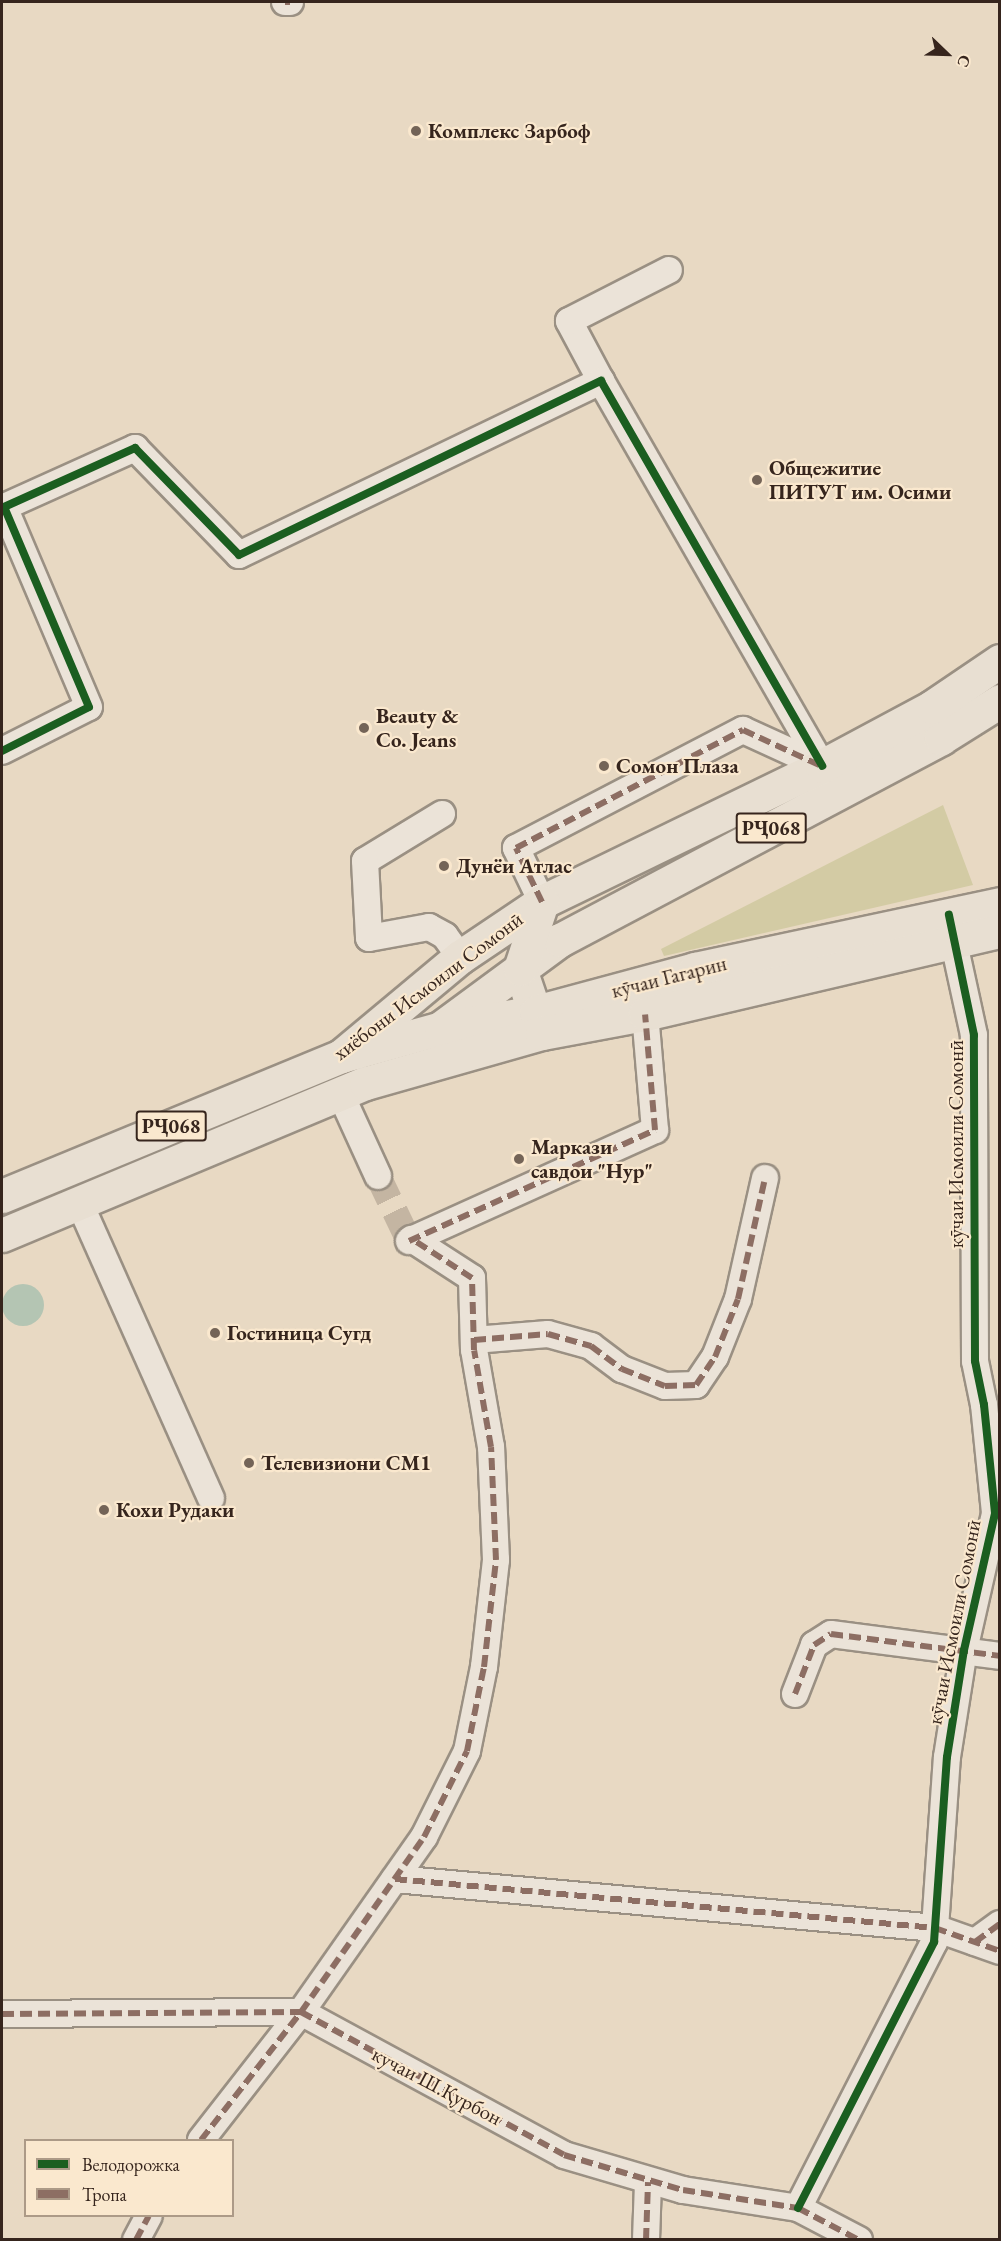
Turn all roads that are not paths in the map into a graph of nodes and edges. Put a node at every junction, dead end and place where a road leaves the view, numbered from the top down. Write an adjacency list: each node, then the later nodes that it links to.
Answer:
1 (285, 2): 2 (street)
2 (290, 2)
3 (669, 270): 4 (street)
4 (601, 381): 7 (street); 8 (street)
5 (999, 661): 8 (main road, хиёбони Исмоили Сомонӣ / РҶ068)
6 (999, 701): 15 (main road, РҶ068)
7 (2, 750)
8 (822, 766): 10 (main road, хиёбони Исмоили Сомонӣ / РҶ068); 10 (street)
9 (442, 814): 14 (street)
10 (542, 902): 14 (main road, хиёбони Исмоили Сомонӣ / РҶ068); 15 (main road)
11 (999, 904): 12 (main road, кӯчаи Гагарин)
12 (951, 929): 13 (main road, кӯчаи Гагарин); 16 (main road, кӯчаи Гагарин); 17 (main road, кӯчаи Гагарин); 29 (street, кӯчаи Исмоили Сомонӣ)
13 (999, 931)
14 (460, 957): 20 (main road, хиёбони Исмоили Сомонӣ / РҶ068)
15 (532, 961): 16 (main road); 18 (main road); 19 (main road, хиёбони Исмоили Сомонӣ / РҶ068)
16 (568, 1003): 18 (main road, кӯчаи Гагарин)
17 (645, 1014): 18 (main road, кӯчаи Гагарин); 27 (street)
18 (539, 1023): 19 (main road, кӯчаи Гагарин); 21 (main road, кӯчаи Гагарин)
19 (441, 1028): 20 (main road, кӯчаи Гагарин); 21 (main road, хиёбони Исмоили Сомонӣ / РҶ068)
20 (341, 1056): 24 (main road, хиёбони Исмоили Сомонӣ / РҶ068)
21 (353, 1089): 22 (street); 25 (main road, хиёбони Исмоили Сомонӣ / РҶ068)
22 (378, 1176)
23 (765, 1178): 27 (street)
24 (2, 1196)
25 (80, 1204): 26 (main road, хиёбони Исмоили Сомонӣ / РҶ068); 28 (street)
26 (2, 1235)
27 (474, 1340): 32 (street)
28 (211, 1498)
29 (964, 1650): 30 (street); 31 (street); 34 (street, кӯчаи Исмоили Сомонӣ)
30 (999, 1656)
31 (795, 1694)
32 (394, 1879): 34 (street); 37 (street)
33 (999, 1924): 35 (street)
34 (935, 1928): 35 (street); 41 (street, кӯчаи Исмоили Сомонӣ)
35 (975, 1942): 36 (street)
36 (999, 1951)
37 (301, 2013): 38 (street, кучаи Ш.Қурбон); 39 (street); 40 (street, кучаи Ш.Қурбон)
38 (2, 2014)
39 (202, 2139)
40 (648, 2182): 41 (street, кучаи Ш.Қурбон); 44 (street)
41 (798, 2208): 45 (street, кучаи Ш.Қурбон)
42 (148, 2217): 43 (street)
43 (136, 2240)
44 (646, 2240)
45 (859, 2240)

